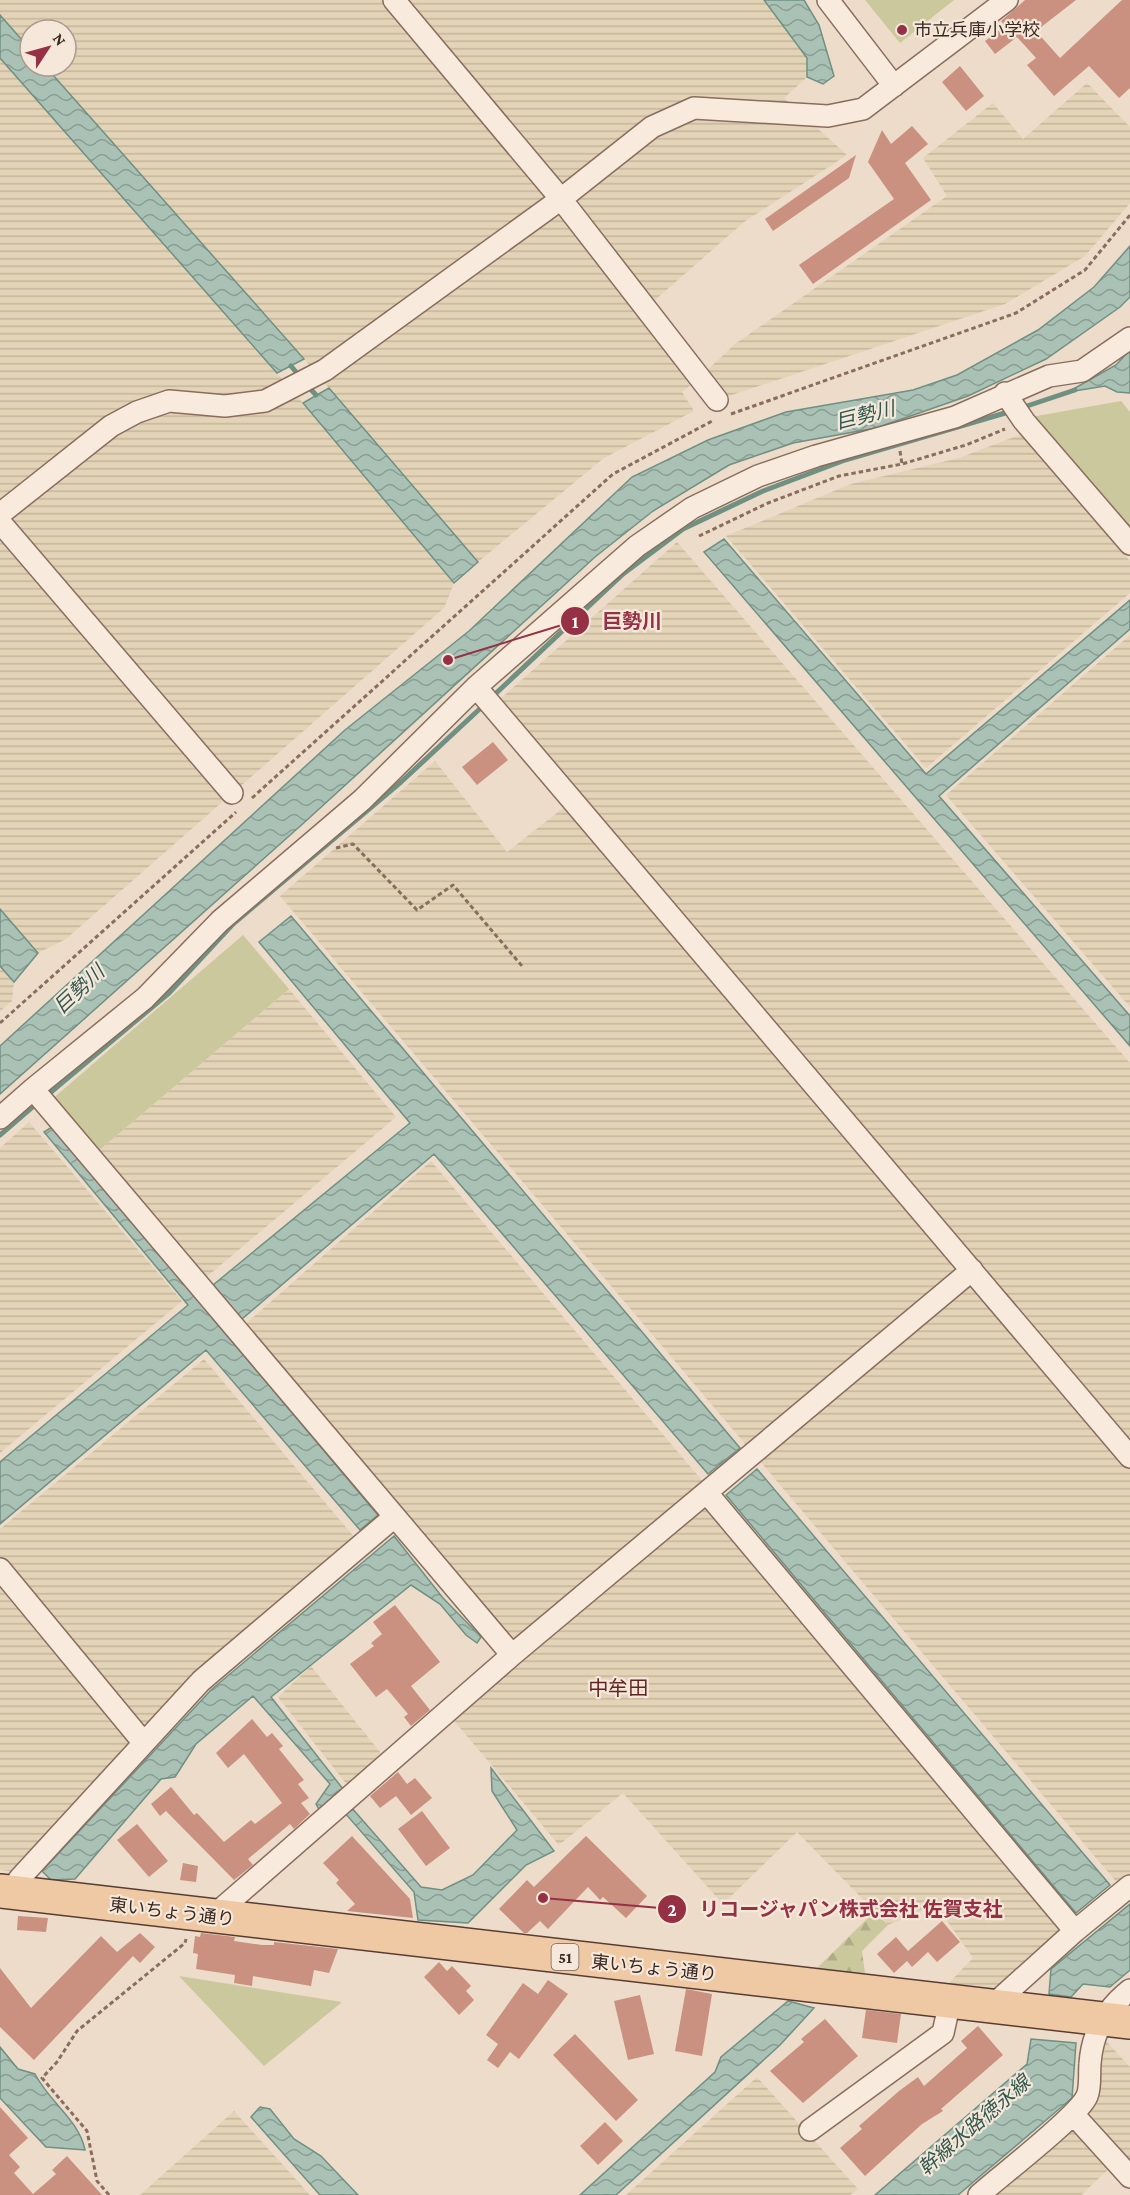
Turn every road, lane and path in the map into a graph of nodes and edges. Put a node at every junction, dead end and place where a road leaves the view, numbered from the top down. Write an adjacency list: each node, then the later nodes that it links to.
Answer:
1 (394, 0): 5 (street)
2 (828, 0): 4 (street)
3 (1007, 0): 4 (street)
4 (894, 86): 5 (street)
5 (561, 199): 9 (street); 11 (street)
6 (1130, 215): 16 (path)
7 (1130, 338): 8 (street)
8 (1005, 393): 10 (street); 15 (street)
9 (717, 400)
10 (1024, 421): 13 (path); 14 (street)
11 (0, 514)
12 (0, 522): 16 (street)
13 (699, 536)
14 (1130, 544)
15 (476, 687): 20 (street); 22 (street)
16 (240, 800): 19 (path)
17 (334, 849): 18 (path)
18 (522, 966)
19 (0, 1023)
20 (39, 1096): 21 (street); 25 (street)
21 (0, 1118)
22 (972, 1270): 23 (street); 24 (street)
23 (1130, 1457)
24 (707, 1493): 27 (street); 32 (street)
25 (393, 1518): 27 (street); 28 (street)
26 (0, 1569): 28 (street)
27 (512, 1655): 31 (street)
28 (143, 1742): 30 (street)
29 (1130, 1886): 32 (street)
30 (5, 1891): 31 (main road, 東いちょう通り / 51)
31 (201, 1915): 34 (main road, 東いちょう通り / 51); 40 (path)
32 (1075, 1931): 35 (street)
33 (1130, 1990): 36 (street)
34 (950, 2001): 35 (main road, 東いちょう通り / 51); 38 (street)
35 (992, 2006): 36 (main road, 東いちょう通り / 51)
36 (1116, 2020): 37 (street)
37 (1073, 2114): 39 (street); 41 (street)
38 (810, 2130)
39 (1130, 2177)
40 (109, 2195)
41 (979, 2195)

